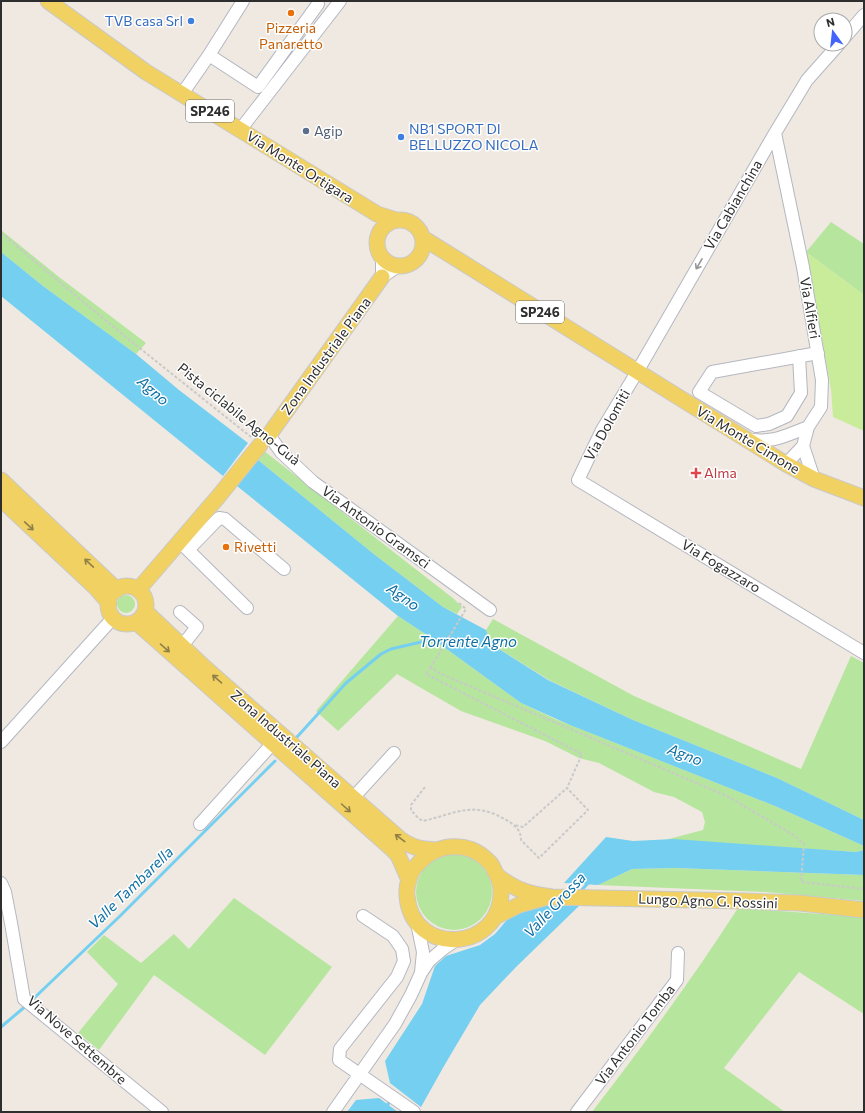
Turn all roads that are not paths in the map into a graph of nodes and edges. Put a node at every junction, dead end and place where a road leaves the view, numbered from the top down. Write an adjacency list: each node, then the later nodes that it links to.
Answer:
1 (48, 1): 9 (main road, Via Monte Ortigara / SP246)
2 (243, 1): 8 (street)
3 (340, 1): 10 (street)
4 (318, 4): 8 (street)
5 (864, 15): 6 (street)
6 (853, 28)
7 (832, 52): 11 (street, Via Cabianchina)
8 (209, 55): 9 (street)
9 (182, 94): 10 (main road, Via Monte Ortigara / SP246)
10 (240, 130): 12 (main road, Via Monte Ortigara / SP246)
11 (775, 133): 21 (street, Via Alfieri); 23 (street, Via Cabianchina, one-way to 23)
12 (377, 214): 13 (main road, Via Monte Ortigara); 14 (main road)
13 (396, 220): 14 (main road); 15 (main road)
14 (379, 234): 18 (main road)
15 (423, 238): 16 (main road); 17 (main road)
16 (444, 252): 17 (main road); 23 (main road, SP246)
17 (420, 254): 19 (main road)
18 (382, 257): 19 (main road); 20 (street)
19 (398, 266): 20 (street)
20 (382, 277): 27 (main road, Zona Industriale Piana)
21 (818, 353): 22 (street); 24 (street, Via Alfieri)
22 (799, 356): 22 (street)
23 (637, 372): 26 (main road, Via Monte Cimone / SP246); 32 (street, Via Dolomiti)
24 (808, 427): 25 (street); 28 (street, Via Alfieri)
25 (783, 437): 26 (street); 29 (street)
26 (744, 439): 29 (main road, Via Monte Cimone / SP246)
27 (264, 440): 35 (main road, Zona Industriale Piana); 41 (street, Via Antonio Gramsci)
28 (803, 446): 29 (street); 30 (street)
29 (782, 462): 30 (main road, Via Monte Cimone / SP246)
30 (814, 479): 33 (main road, Via Monte Cimone / SP246)
31 (1, 480): 37 (main road, one-way to 31)
32 (578, 480): 46 (street, Via Fogazzaro)
33 (864, 498)
34 (1, 499): 39 (main road, one-way to 39)
35 (184, 546): 36 (street); 38 (main road); 40 (street)
36 (284, 570)
37 (117, 590): 38 (main road); 39 (main road)
38 (138, 590): 43 (main road)
39 (109, 602): 44 (main road)
40 (247, 608)
41 (490, 610)
42 (180, 612): 45 (street)
43 (140, 616): 44 (main road); 45 (main road, Zona Industriale Piana); 48 (main road, Zona Industriale Piana, one-way to 48)
44 (113, 618): 47 (street)
45 (182, 646): 50 (main road, Zona Industriale Piana, one-way to 45)
46 (864, 653)
47 (1, 742)
48 (273, 743): 51 (street); 55 (main road, Zona Industriale Piana, one-way to 55)
49 (394, 753): 50 (street)
50 (353, 798): 52 (main road, Zona Industriale Piana, one-way to 50)
51 (200, 824)
52 (436, 850): 53 (main road, Zona Industriale Piana); 55 (main road, Zona Industriale Piana)
53 (497, 875): 57 (main road); 60 (main road, Zona Industriale Piana)
54 (1, 876): 56 (street)
55 (409, 880): 61 (main road, Zona Industriale Piana)
56 (3, 887): 66 (street, Via Nove Settembre)
57 (552, 897): 58 (main road, Lungo Agno G. Rossini); 60 (main road)
58 (864, 910)
59 (363, 916): 65 (street)
60 (495, 917): 62 (main road, Zona Industriale Piana)
61 (417, 923): 62 (main road, Zona Industriale Piana); 64 (street)
62 (456, 940): 64 (street)
63 (678, 954): 69 (street, Via Antonio Tomba)
64 (421, 974): 65 (street)
65 (360, 1074): 67 (street); 68 (street)
66 (162, 1112)
67 (333, 1112)
68 (414, 1112)
69 (577, 1112)

